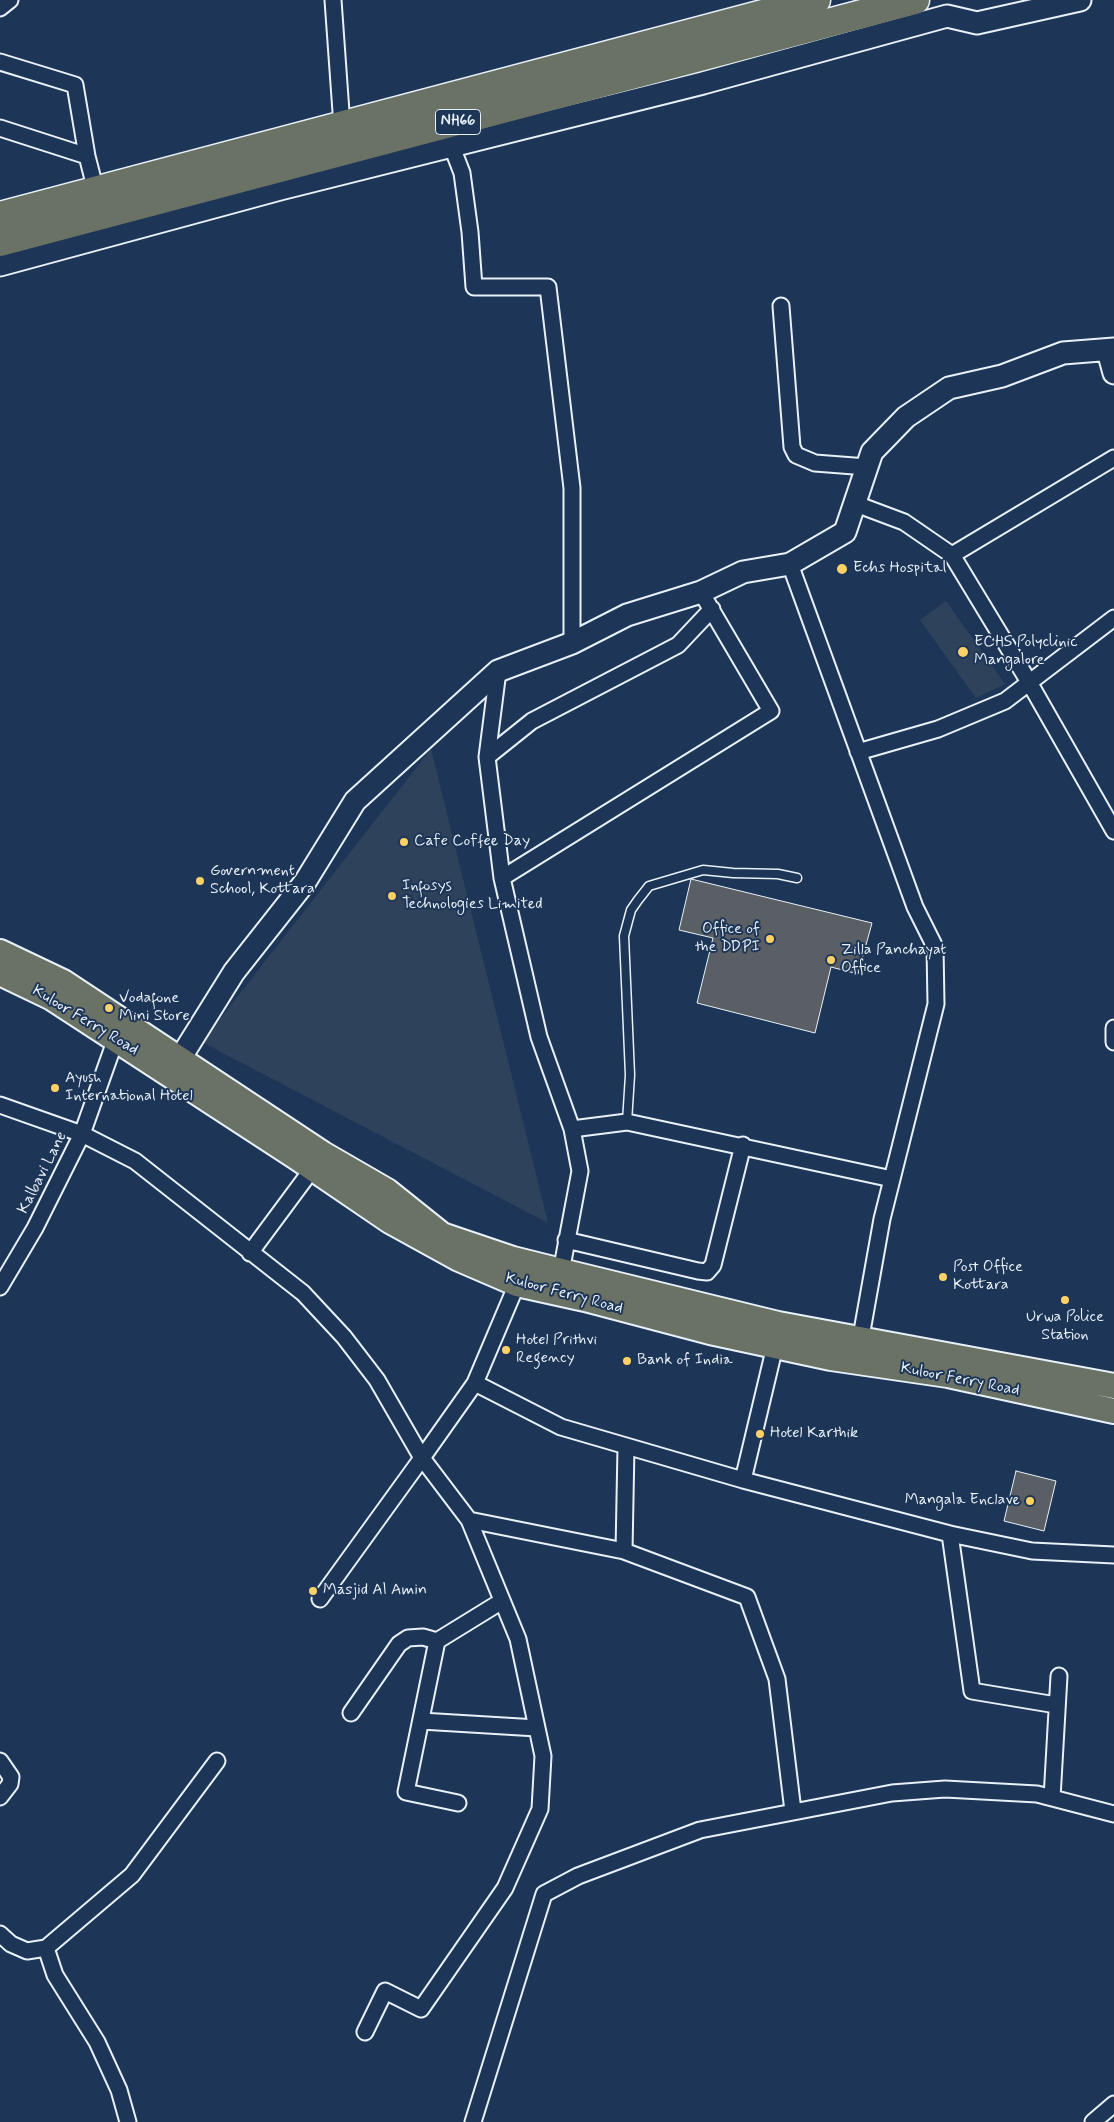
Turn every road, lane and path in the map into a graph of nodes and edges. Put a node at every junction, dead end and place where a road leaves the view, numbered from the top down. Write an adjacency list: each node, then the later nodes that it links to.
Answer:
1 (10, 0): 6 (street)
2 (333, 0): 8 (street)
3 (816, 0): 8 (highway, NH66)
4 (915, 0): 14 (highway, NH66)
5 (1080, 0): 10 (street)
6 (0, 8)
7 (0, 62): 11 (street)
8 (342, 126): 12 (highway, NH66)
9 (0, 128): 11 (street)
10 (452, 147): 15 (street); 26 (street)
11 (87, 156): 12 (street)
12 (96, 191): 13 (highway, NH66)
13 (0, 216)
14 (0, 242)
15 (0, 265)
16 (781, 306): 20 (street)
17 (1111, 350): 18 (street); 20 (street)
18 (1114, 374)
19 (1114, 458): 22 (street)
20 (867, 467): 21 (street)
21 (856, 504): 22 (street); 23 (street)
22 (952, 555): 28 (street)
23 (790, 564): 24 (street); 29 (street)
24 (706, 600): 26 (street); 30 (street); 33 (street)
25 (1114, 618): 28 (street)
26 (572, 643): 27 (street)
27 (498, 671): 30 (street); 40 (street)
28 (1029, 682): 29 (street); 31 (street)
29 (858, 752): 47 (street)
30 (488, 756): 33 (street)
31 (1108, 808): 32 (street)
32 (1114, 831)
33 (502, 878): 43 (street)
34 (797, 878): 42 (lane)
35 (0, 952): 38 (main road, Kuloor Ferry Road)
36 (0, 973): 38 (main road, Kuloor Ferry Road)
37 (1114, 1028): 39 (street)
38 (119, 1031): 40 (main road, Kuloor Ferry Road); 44 (street, Kalbavi Lane)
39 (1114, 1042)
40 (175, 1066): 46 (main road, Kuloor Ferry Road); 50 (main road, Kuloor Ferry Road)
41 (0, 1105): 44 (street)
42 (627, 1122): 43 (street); 45 (street)
43 (572, 1129): 48 (street)
44 (82, 1134): 49 (street); 52 (street, Kalbavi Lane)
45 (743, 1145): 47 (street); 48 (street)
46 (312, 1168): 49 (street); 51 (main road, Kuloor Ferry Road)
47 (892, 1179): 54 (street)
48 (566, 1240): 50 (street)
49 (250, 1253): 59 (street)
50 (561, 1272): 54 (main road, Kuloor Ferry Road)
51 (517, 1284): 53 (main road, Kuloor Ferry Road); 55 (street)
52 (0, 1287)
53 (775, 1346): 54 (main road, Kuloor Ferry Road); 60 (street)
54 (858, 1351): 56 (main road, Kuloor Ferry Road); 57 (main road, Kuloor Ferry Road)
55 (475, 1383): 58 (street); 59 (street)
56 (1114, 1386)
57 (1114, 1411)
58 (626, 1447): 60 (street); 63 (street)
59 (422, 1458): 61 (street); 65 (street)
60 (743, 1480): 62 (street)
61 (469, 1520): 63 (street); 66 (street)
62 (950, 1534): 64 (street); 69 (street)
63 (624, 1551): 78 (street)
64 (1114, 1555)
65 (320, 1599)
66 (502, 1601): 67 (street); 72 (street)
67 (437, 1641): 70 (street); 71 (street)
68 (1059, 1676): 69 (street)
69 (1056, 1706): 76 (street)
70 (351, 1713)
71 (421, 1721): 72 (street); 77 (street)
72 (537, 1728): 82 (street)
73 (0, 1761): 75 (street)
74 (217, 1761): 81 (street)
75 (0, 1797)
76 (1052, 1798): 78 (street); 79 (street)
77 (458, 1803)
78 (793, 1811): 85 (street)
79 (1114, 1814)
80 (0, 1934): 81 (street)
81 (46, 1948): 84 (street)
82 (365, 2032)
83 (1114, 2104): 86 (street)
84 (128, 2122)
85 (474, 2122)
86 (1093, 2122)

